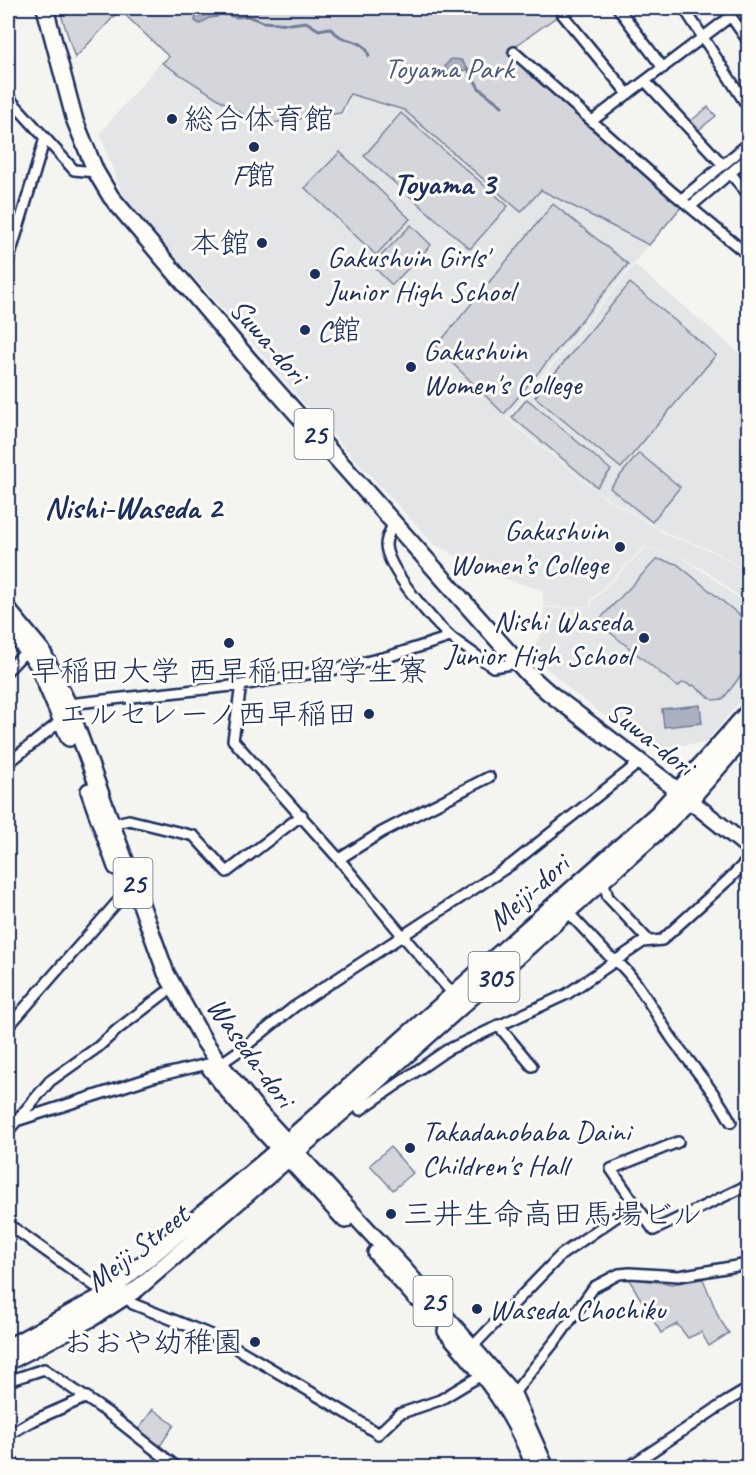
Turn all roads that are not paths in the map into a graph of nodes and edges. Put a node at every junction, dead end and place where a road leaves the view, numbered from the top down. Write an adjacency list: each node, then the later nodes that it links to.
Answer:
1 (45, 8): 20 (main road, Suwa-dori / 25)
2 (618, 8): 10 (street)
3 (684, 8): 7 (street)
4 (725, 8): 6 (street)
5 (563, 15): 12 (street)
6 (731, 16): 7 (street); 8 (street)
7 (703, 37): 10 (street); 14 (street)
8 (748, 41)
9 (514, 52): 15 (street)
10 (663, 68): 11 (street)
11 (645, 81): 12 (street); 19 (street)
12 (628, 94): 15 (street)
13 (8, 97): 16 (street)
14 (748, 107)
15 (592, 121): 23 (street)
16 (45, 138): 20 (street); 26 (street)
17 (748, 144): 19 (street)
18 (748, 158): 21 (street)
19 (723, 165): 23 (street)
20 (96, 172): 27 (main road, Suwa-dori / 25)
21 (730, 173): 22 (street); 24 (street)
22 (748, 194)
23 (681, 199): 24 (street)
24 (691, 206): 25 (street)
25 (748, 255)
26 (8, 262)
27 (394, 523): 30 (street); 32 (main road, Suwa-dori / 25)
28 (8, 610): 35 (main road, Waseda-dori / 25)
29 (8, 626): 31 (main road, Waseda-dori / 25)
30 (450, 637): 32 (street); 34 (street)
31 (28, 649): 33 (street); 37 (main road, Waseda-dori / 25)
32 (518, 663): 40 (main road, Suwa-dori / 25)
33 (8, 670)
34 (241, 685): 35 (street); 43 (street)
35 (68, 704): 44 (main road, Waseda-dori / 25)
36 (748, 712): 42 (main road, Meiji-dori / 305)
37 (62, 720): 39 (street); 49 (main road, Waseda-dori / 25)
38 (748, 733): 42 (main road, Meiji-dori / 305)
39 (8, 758)
40 (640, 762): 42 (main road, Suwa-dori / 25); 51 (street)
41 (489, 777): 46 (street)
42 (684, 797): 45 (main road, Suwa-dori / 25); 48 (main road, Meiji-dori / 305); 55 (main road, Meiji-dori / 305)
43 (302, 815): 44 (street); 46 (street)
44 (111, 824): 58 (main road, Waseda-dori / 25)
45 (748, 847)
46 (339, 859): 51 (street)
47 (748, 860): 52 (street)
48 (603, 880): 50 (main road, Meiji-dori / 305); 52 (street)
49 (126, 892): 54 (main road, Waseda-dori / 25); 57 (street)
50 (567, 911): 53 (street); 65 (main road, Meiji-dori / 305)
51 (402, 935): 55 (street); 58 (street)
52 (649, 941): 53 (street)
53 (616, 960): 56 (street); 62 (street)
54 (165, 993): 58 (main road, Waseda-dori / 25); 61 (street)
55 (453, 994): 65 (main road, Meiji-dori / 305)
56 (498, 1025): 59 (street); 60 (street)
57 (8, 1028)
58 (213, 1064): 61 (street); 65 (main road, Waseda-dori / 25)
59 (532, 1066)
60 (360, 1110)
61 (12, 1122): 63 (street)
62 (731, 1122)
63 (8, 1131)
64 (678, 1142): 67 (street)
65 (287, 1150): 70 (main road, Meiji Street / 305); 71 (main road, Meiji Street / 305); 72 (main road, Waseda-dori / 25); 75 (main road, Waseda-dori / 25)
66 (748, 1185): 67 (street)
67 (635, 1204): 72 (street)
68 (8, 1224): 70 (street)
69 (748, 1264): 78 (street)
70 (106, 1294): 73 (main road, Meiji Street / 305)
71 (126, 1297): 74 (main road, Meiji Street / 305); 75 (street)
72 (473, 1346): 78 (main road, Waseda-dori / 25)
73 (8, 1347)
74 (8, 1362)
75 (483, 1374): 82 (main road, Waseda-dori / 25)
76 (8, 1381): 79 (street)
77 (748, 1389): 85 (street)
78 (513, 1394): 82 (main road, Waseda-dori / 25)
79 (87, 1397): 80 (street); 84 (street)
80 (8, 1435)
81 (8, 1459): 83 (street)
82 (536, 1463)
83 (20, 1467)
84 (178, 1467)
85 (627, 1467)

